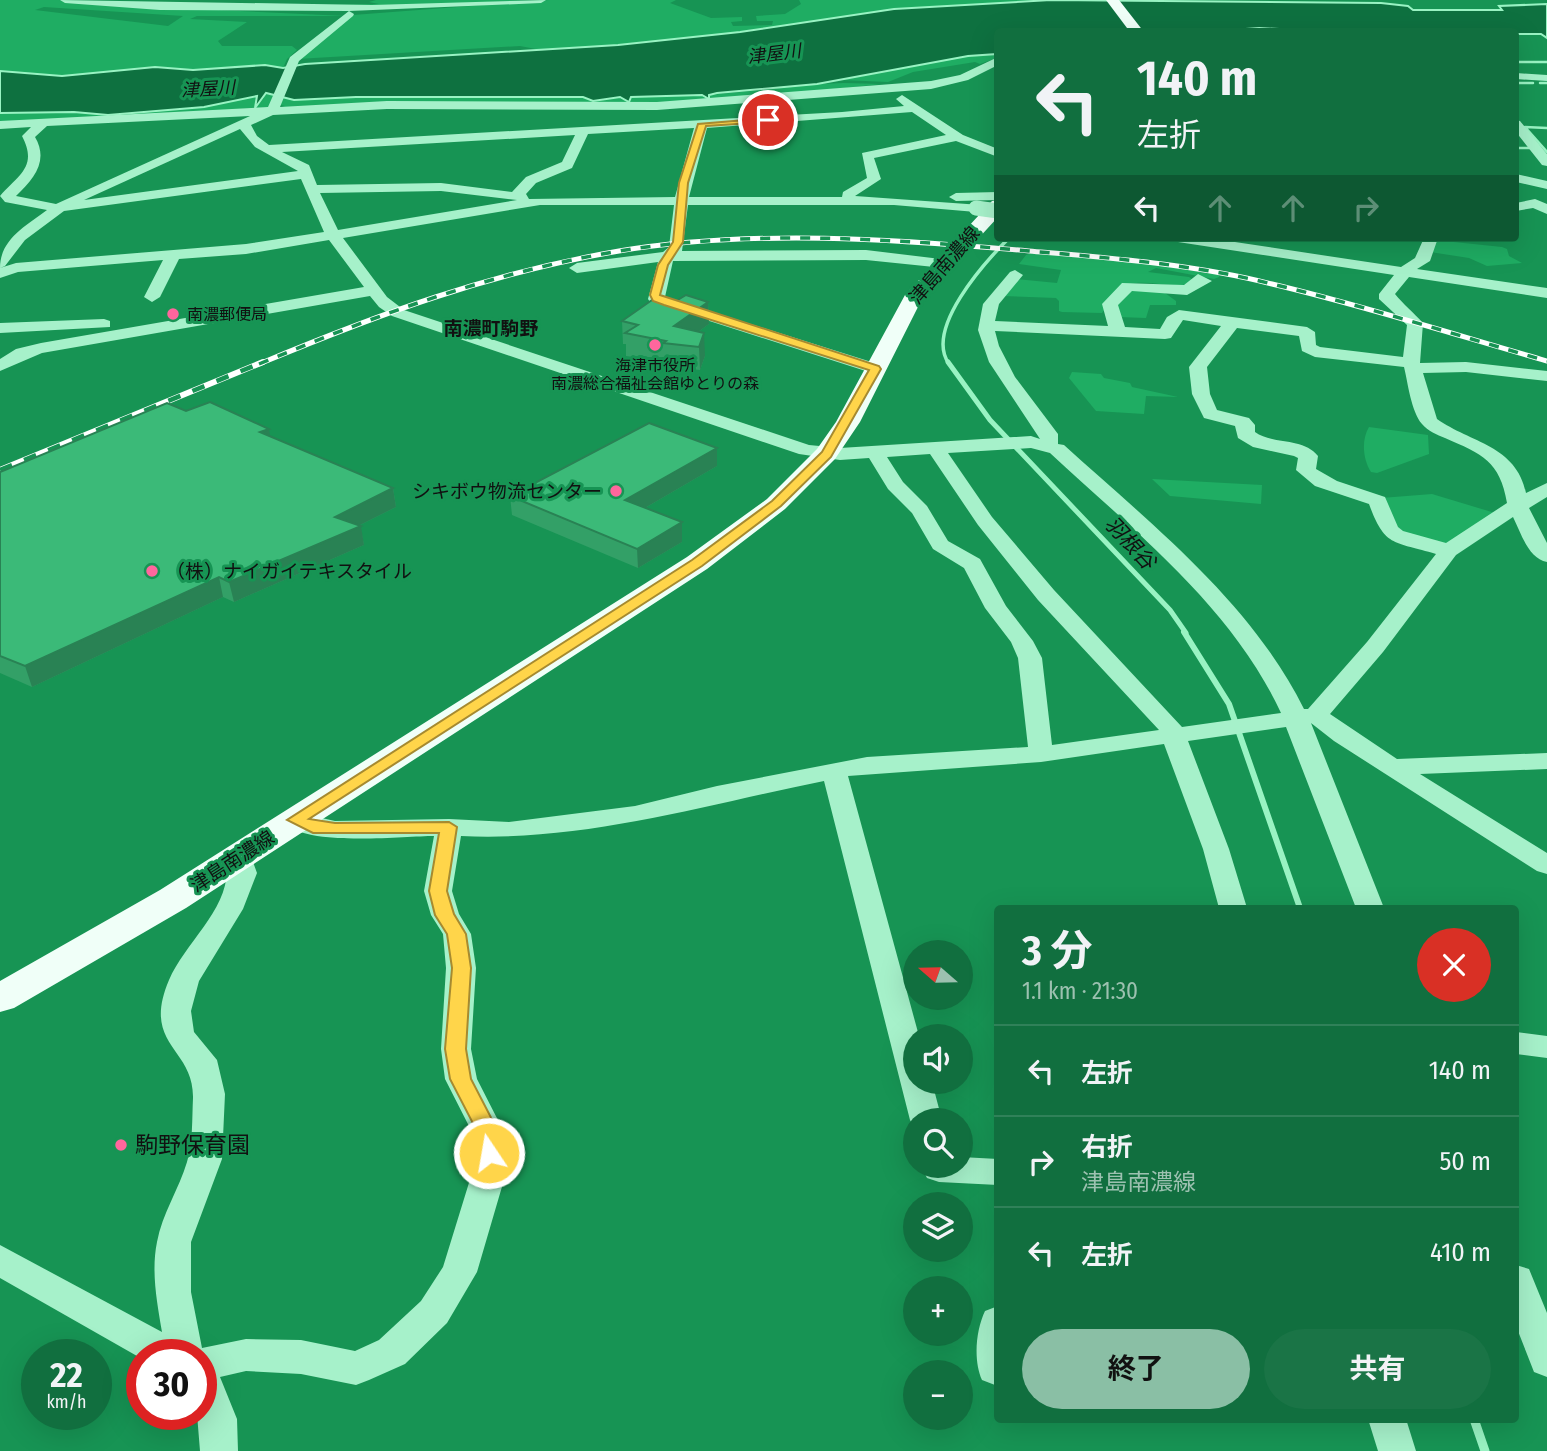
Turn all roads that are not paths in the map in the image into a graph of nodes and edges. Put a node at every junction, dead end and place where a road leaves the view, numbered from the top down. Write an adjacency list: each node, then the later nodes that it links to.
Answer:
1 (65, 0): 5 (street)
2 (541, 0): 4 (street)
3 (1112, 0): 7 (main road)
4 (510, 3): 5 (street); 6 (street)
5 (203, 7): 6 (street)
6 (349, 14): 15 (street)
7 (1135, 28)
8 (994, 62): 9 (street)
9 (978, 71): 10 (street); 14 (street)
10 (994, 73)
11 (1519, 75): 12 (street)
12 (1547, 77): 13 (street)
13 (1519, 82)
14 (890, 89): 15 (street); 16 (street)
15 (275, 108): 17 (street); 18 (street)
16 (916, 108): 19 (street); 23 (street)
17 (244, 123): 26 (street); 41 (street)
18 (41, 124): 20 (street); 41 (street)
19 (702, 124): 22 (street); 37 (street)
20 (0, 125)
21 (1519, 128): 25 (street)
22 (584, 131): 26 (street); 33 (street)
23 (956, 137): 27 (street); 36 (street)
24 (1519, 146): 25 (street)
25 (1534, 146): 28 (street)
26 (268, 149): 29 (street)
27 (994, 151)
28 (1547, 162)
29 (306, 174): 32 (street); 41 (street)
30 (1519, 179): 31 (street)
31 (1543, 185): 38 (street)
32 (311, 189): 33 (street); 42 (street)
33 (516, 195): 35 (street)
34 (994, 196): 36 (street)
35 (540, 201): 37 (street); 42 (street)
36 (850, 201): 37 (street); 39 (street)
37 (681, 202): 47 (street)
38 (1541, 206): 40 (street)
39 (987, 207): 48 (main road, 津島南濃線)
40 (1519, 207)
41 (57, 208): 50 (street)
42 (331, 236): 46 (street); 54 (street)
43 (1233, 242): 45 (street)
44 (1429, 242): 51 (street)
45 (1274, 245): 51 (street)
46 (172, 257): 50 (street); 56 (street)
47 (667, 257): 48 (street); 49 (street); 64 (street)
48 (944, 263): 64 (main road, 津島南濃線)
49 (578, 268)
50 (1, 269)
51 (1404, 272): 55 (street); 62 (street)
52 (1015, 275): 58 (street)
53 (1198, 279): 61 (street)
54 (374, 290): 60 (street); 69 (street)
55 (1547, 293)
56 (152, 296)
57 (1231, 322): 61 (street); 62 (street); 72 (street)
58 (987, 326): 61 (street); 66 (street)
59 (0, 328): 60 (street)
60 (137, 331): 63 (street)
61 (1118, 332)
62 (1412, 365): 65 (street); 71 (street)
63 (0, 366)
64 (875, 369): 69 (main road, 津島南濃線)
65 (1547, 376)
66 (1040, 444): 67 (street); 74 (street)
67 (935, 447): 68 (street); 75 (street)
68 (875, 452): 69 (street); 76 (street)
69 (826, 454): 80 (main road, 津島南濃線)
70 (1547, 489): 71 (street)
71 (1518, 506): 72 (street); 73 (street)
72 (1449, 551): 74 (street)
73 (1547, 556)
74 (1298, 717): 75 (street); 78 (street); 85 (street)
75 (1186, 732): 76 (street); 84 (street)
76 (1041, 754): 79 (street)
77 (1547, 761): 78 (street)
78 (1392, 767): 83 (street)
79 (834, 771): 81 (street); 87 (street)
80 (295, 820): 81 (street); 82 (main road, 津島南濃線)
81 (449, 827): 97 (street)
82 (239, 856): 86 (main road, 津島南濃線); 95 (street)
83 (1547, 865)
84 (1232, 905)
85 (1369, 905)
86 (0, 998)
87 (903, 1031)
88 (1519, 1043): 89 (street)
89 (1547, 1047)
90 (973, 1171): 91 (street)
91 (994, 1172)
92 (0, 1260): 94 (street)
93 (1519, 1288): 96 (street)
94 (141, 1339)
95 (182, 1339)
96 (1547, 1360)
97 (217, 1361)
98 (217, 1417): 100 (street)
99 (1388, 1423): 101 (street)
100 (219, 1451)
101 (1397, 1451)

